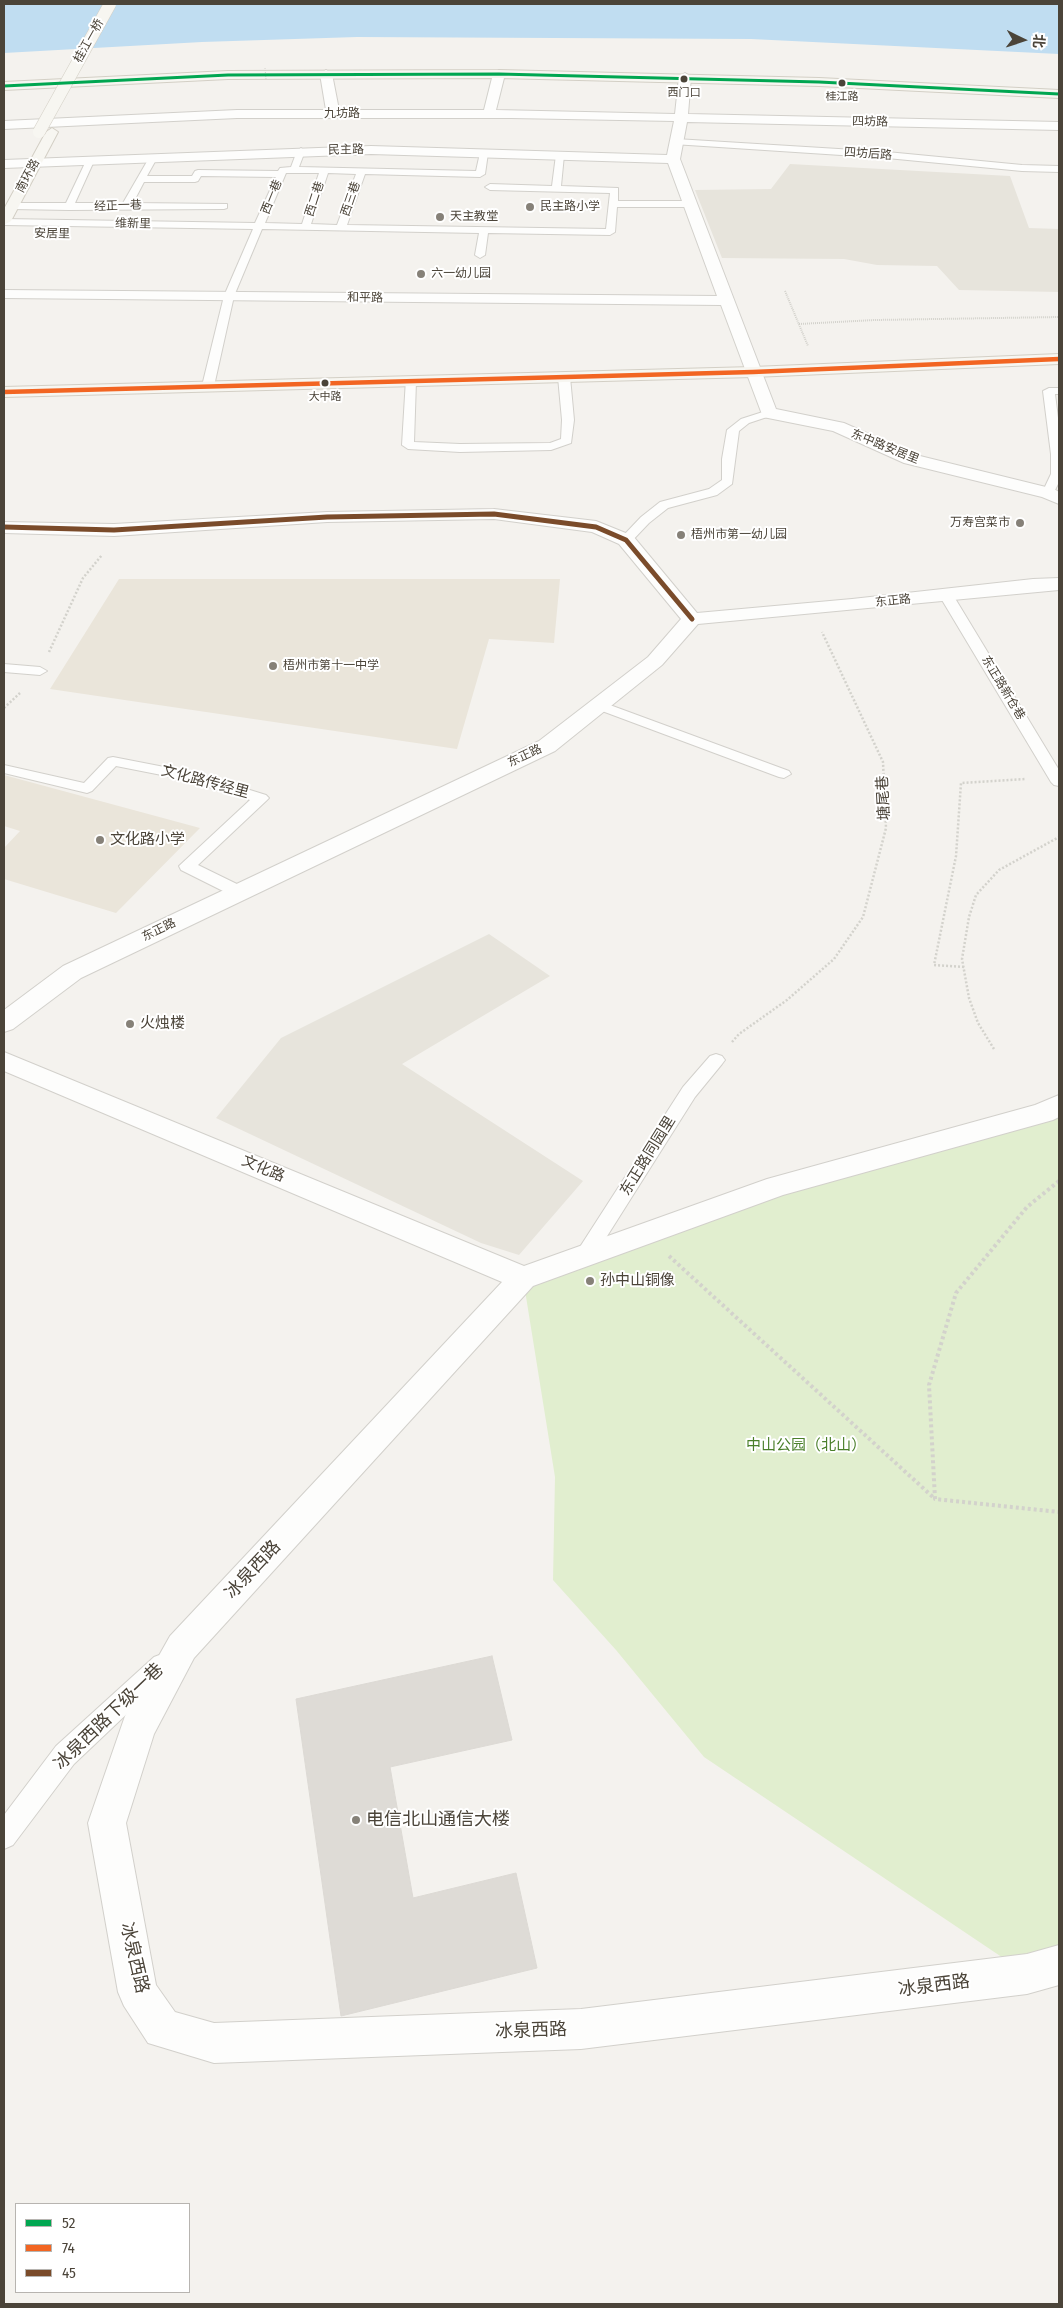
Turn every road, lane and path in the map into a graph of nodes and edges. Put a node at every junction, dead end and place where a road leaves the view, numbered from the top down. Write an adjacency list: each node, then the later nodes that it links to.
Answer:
1 (110, 4): 15 (street, 桂江一桥, bridge)
2 (120, 4): 15 (street, 桂江一桥)
3 (265, 68): 7 (path, bridge)
4 (326, 74): 5 (street); 8 (street); 10 (street)
5 (499, 74): 6 (street); 11 (street)
6 (685, 77): 9 (street); 12 (street)
7 (266, 78)
8 (4, 86)
9 (1059, 94)
10 (333, 114): 11 (street, 九坊路); 13 (street, 九坊路)
11 (489, 114): 12 (street, 九坊路)
12 (681, 118): 14 (street, 四坊路); 16 (street)
13 (4, 125)
14 (1059, 126)
15 (46, 132): 24 (street, 南环路); 25 (street, 南环路)
16 (676, 142): 21 (street); 26 (lane, 四坊后路)
17 (301, 151): 18 (street, 民主路); 20 (street, 民主路); 27 (lane, 西一巷)
18 (484, 153): 19 (street, 民主路); 29 (lane)
19 (560, 156): 21 (street, 民主路); 34 (lane)
20 (153, 158): 22 (street, 民主路); 32 (lane)
21 (673, 159): 36 (street)
22 (90, 161): 25 (street, 民主路); 41 (lane)
23 (4, 164): 24 (street, 民主路)
24 (20, 164): 25 (street, 民主路); 31 (street, 南环路)
25 (35, 164): 38 (street, 南环路)
26 (1059, 169)
27 (294, 170): 28 (lane); 30 (lane, 西一巷)
28 (324, 171): 29 (lane); 46 (lane, 西二巷)
29 (361, 172): 47 (lane, 西三巷)
30 (282, 174): 32 (lane); 45 (lane, 西一巷)
31 (12, 178)
32 (142, 179): 37 (lane)
33 (490, 187): 34 (lane)
34 (556, 188): 35 (lane)
35 (614, 204): 36 (lane); 48 (lane, 维新里)
36 (690, 204): 54 (street)
37 (127, 205): 39 (lane, 经正一巷); 41 (lane, 经正一巷)
38 (12, 206): 41 (lane, 经正一巷); 42 (street, 南环路)
39 (185, 206): 40 (lane, 经正一巷); 44 (lane)
40 (224, 206)
41 (69, 207)
42 (4, 221): 43 (lane, 维新里)
43 (94, 223): 44 (lane, 维新里); 49 (lane, 安居里)
44 (177, 224): 45 (lane, 维新里)
45 (261, 226): 46 (lane, 维新里); 53 (lane, 西一巷)
46 (306, 226): 47 (lane, 维新里)
47 (341, 227): 48 (lane, 维新里)
48 (484, 230): 50 (lane)
49 (88, 234)
50 (480, 255)
51 (785, 291): 56 (path)
52 (4, 294): 53 (street, 和平路)
53 (229, 296): 54 (street, 和平路); 62 (lane)
54 (727, 301): 59 (street)
55 (1059, 317): 56 (path)
56 (799, 324): 58 (path)
57 (1059, 359): 58 (street)
58 (818, 369): 59 (street)
59 (753, 372): 60 (street); 65 (street)
60 (564, 377): 61 (street); 61 (lane)
61 (410, 381): 62 (street)
62 (208, 386): 64 (street)
63 (1059, 391): 66 (lane)
64 (4, 392)
65 (769, 413): 67 (street, 东中路安居里); 70 (lane)
66 (1058, 455): 67 (lane)
67 (1054, 496)
68 (4, 527): 69 (street)
69 (114, 530): 70 (street); 76 (path)
70 (626, 540): 74 (street)
71 (1059, 584): 72 (street, 东正路)
72 (946, 595): 73 (street, 东正路); 80 (lane, 东正路新仓巷)
73 (811, 609): 74 (street, 东正路); 86 (path, 塘尾巷)
74 (692, 619): 77 (street, 东正路)
75 (4, 668): 76 (lane)
76 (40, 671)
77 (599, 705): 79 (lane); 82 (street, 东正路)
78 (4, 769): 82 (lane, 文化路传经里)
79 (784, 774)
80 (1057, 779): 83 (path)
81 (1059, 837): 83 (path)
82 (239, 892): 84 (street, 东正路)
83 (964, 967): 85 (path)
84 (4, 1023)
85 (994, 1049)
86 (716, 1060): 91 (lane, 东正路同园里)
87 (4, 1061): 92 (street, 文化路)
88 (1059, 1105): 90 (street)
89 (1059, 1181): 93 (path)
90 (645, 1234): 91 (street); 93 (path)
91 (586, 1255): 92 (street)
92 (523, 1278): 95 (street, 冰泉西路)
93 (935, 1499): 94 (path)
94 (1059, 1512)
95 (182, 1647): 96 (lane, 冰泉西路下级一巷); 97 (street, 冰泉西路)
96 (4, 1836)
97 (1059, 1965)

